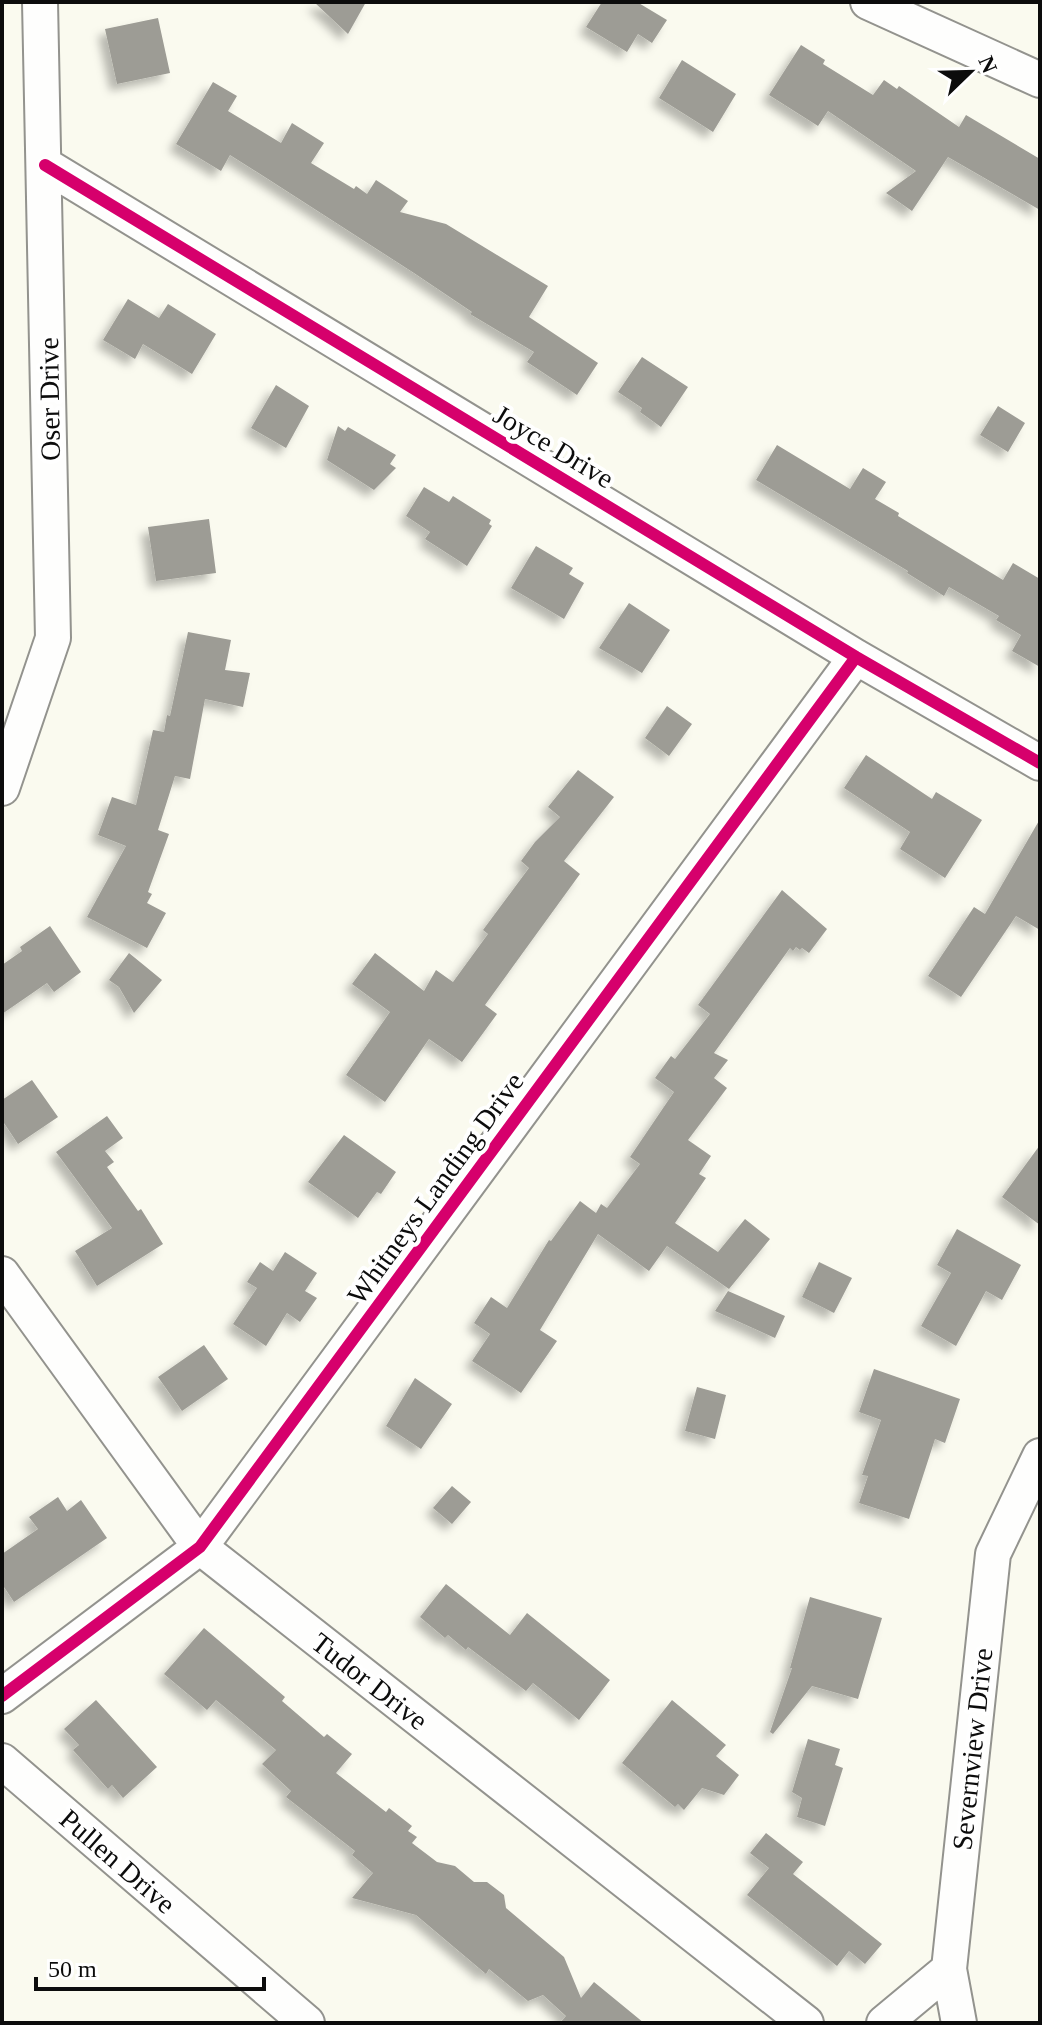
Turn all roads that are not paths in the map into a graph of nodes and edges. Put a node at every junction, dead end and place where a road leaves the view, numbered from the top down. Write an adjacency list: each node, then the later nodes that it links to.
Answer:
1 (40, 2): 4 (street, Oser Drive)
2 (868, 2): 3 (street)
3 (1040, 80)
4 (45, 165): 5 (street, Joyce Drive); 7 (street, Oser Drive)
5 (856, 657): 6 (street, Joyce Drive); 10 (street, Whitneys Landing Drive)
6 (1040, 763)
7 (2, 788)
8 (2, 1274): 10 (street, Tudor Drive)
9 (1040, 1456): 13 (street, Severnview Drive)
10 (200, 1547): 11 (street, Whitneys Landing Drive); 15 (street, Tudor Drive)
11 (2, 1696)
12 (2, 1761): 14 (street, Pullen Drive)
13 (949, 1969): 16 (street); 17 (street, Severnview Drive)
14 (307, 2023)
15 (806, 2023)
16 (884, 2023)
17 (959, 2023)

